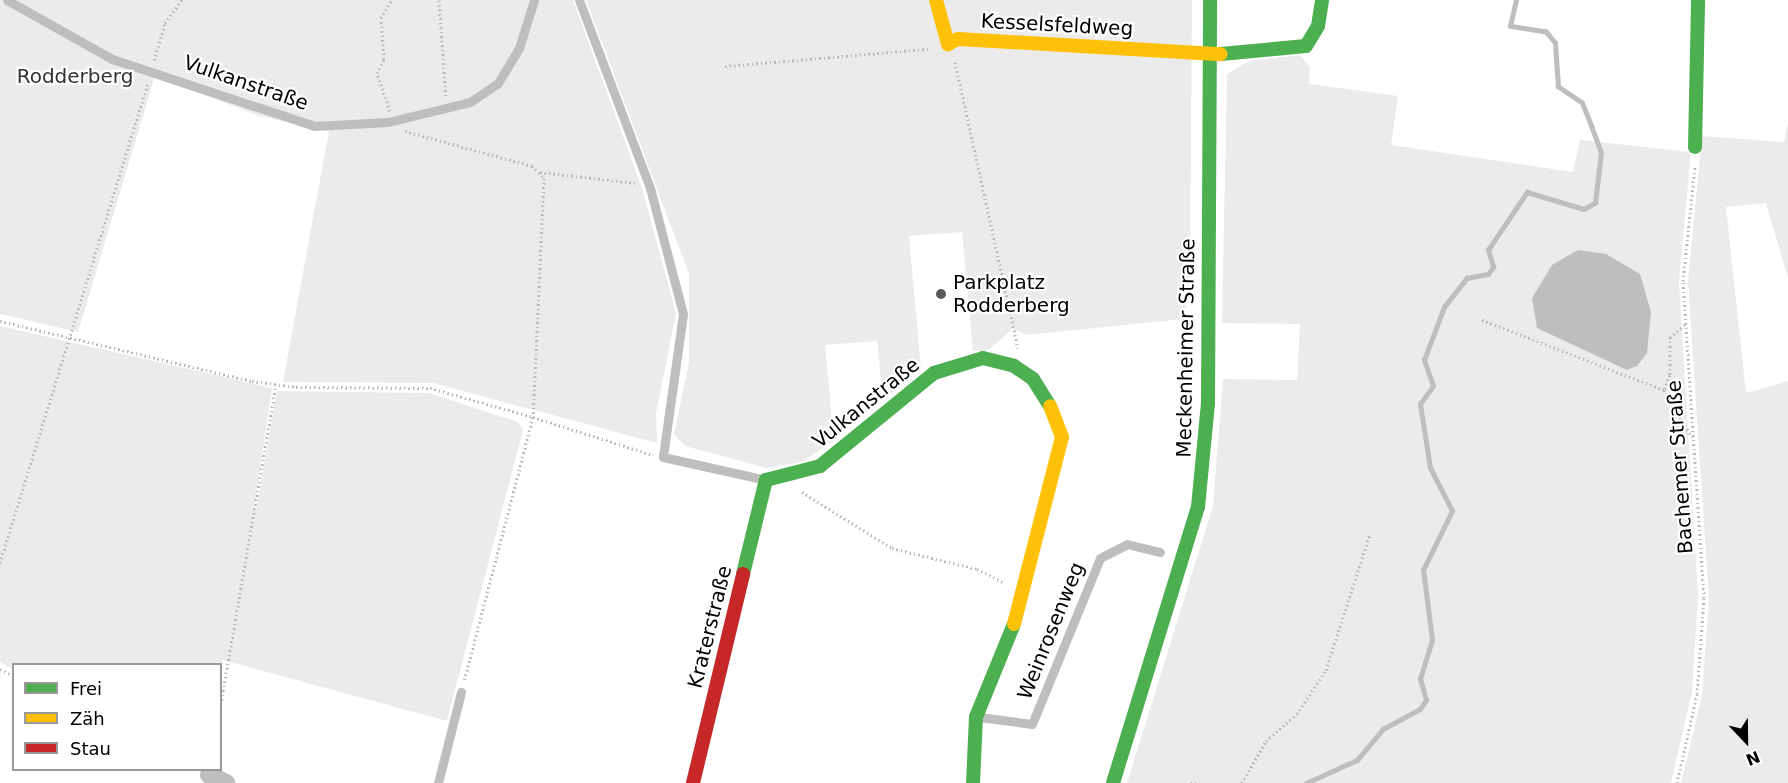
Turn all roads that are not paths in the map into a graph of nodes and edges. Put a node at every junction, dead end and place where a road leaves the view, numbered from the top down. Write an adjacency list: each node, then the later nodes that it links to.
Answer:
1 (7, 0): 2 (lane, Vulkanstraße)
2 (534, 0)
3 (579, 0): 10 (lane, Vulkanstraße)
4 (936, 0): 8 (street, Kesselsfeldweg)
5 (1210, 0): 8 (street, Meckenheimer Straße)
6 (1322, 0): 8 (street, Kesselsfeldweg)
7 (1698, 0): 9 (street)
8 (1211, 54): 19 (street, Meckenheimer Straße)
9 (1695, 147)
10 (766, 480): 13 (street, Vulkanstraße); 17 (street, Kraterstraße)
11 (1160, 552): 13 (lane, Weinrosenweg)
12 (461, 692): 16 (lane)
13 (976, 717): 18 (street, Vulkanstraße)
14 (208, 779): 15 (street)
15 (226, 783)
16 (438, 783)
17 (693, 783)
18 (974, 783)
19 (1113, 783)

